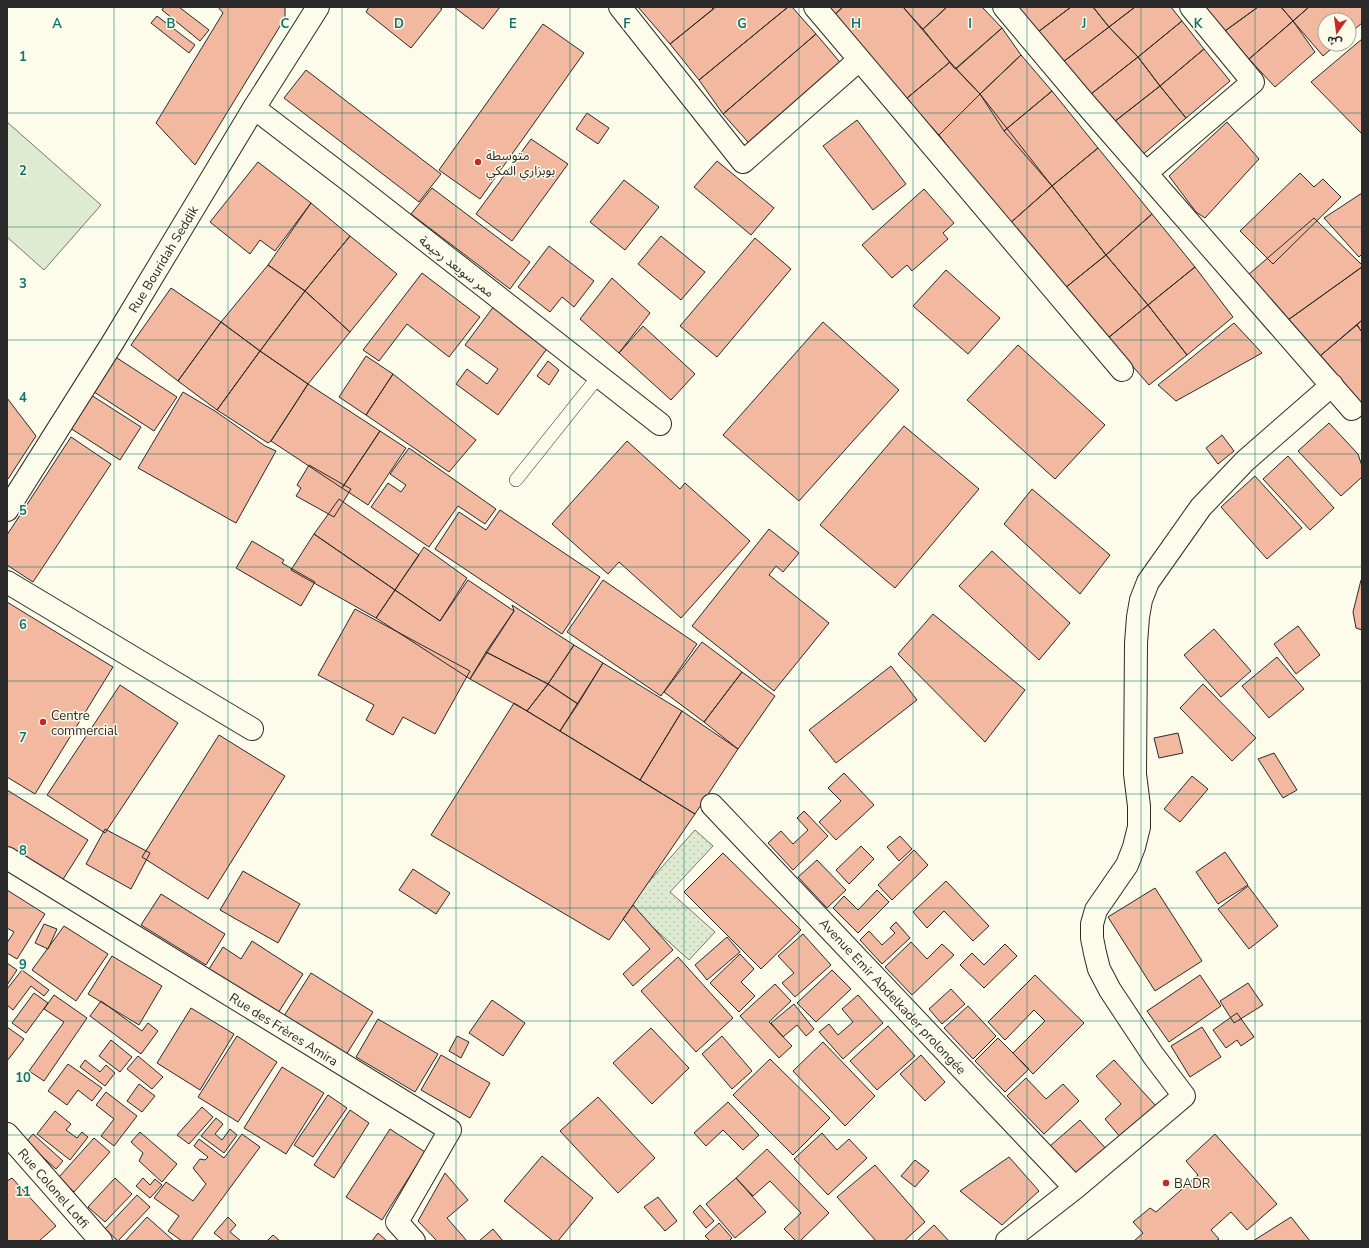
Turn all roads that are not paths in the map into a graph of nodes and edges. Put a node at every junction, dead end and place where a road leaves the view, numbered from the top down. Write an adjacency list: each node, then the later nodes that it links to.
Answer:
1 (318, 7): 7 (street, Rue Bouridah Seddik)
2 (620, 7): 6 (street)
3 (814, 7): 6 (street)
4 (1004, 7): 8 (street)
5 (1191, 7): 8 (street)
6 (860, 60): 9 (street)
7 (254, 108): 10 (street, ممر سويعد رحيمة); 15 (street, Rue Bouridah Seddik)
8 (1146, 173): 11 (street)
9 (1122, 370)
10 (598, 376): 13 (street, ممر سويعد رحيمة); 14 (lane)
11 (1332, 385): 12 (street); 21 (street)
12 (1352, 409)
13 (660, 424)
14 (516, 480)
15 (7, 510)
16 (7, 582): 17 (street)
17 (252, 729)
18 (712, 805): 21 (street, Avenue Emir Abdelkader prolongée)
19 (7, 858): 23 (street, Rue des Frères Amira)
20 (7, 1134): 22 (street, Rue Colonel Lotfi)
21 (1075, 1188): 24 (street)
22 (101, 1241)
23 (414, 1241)
24 (1007, 1241)

